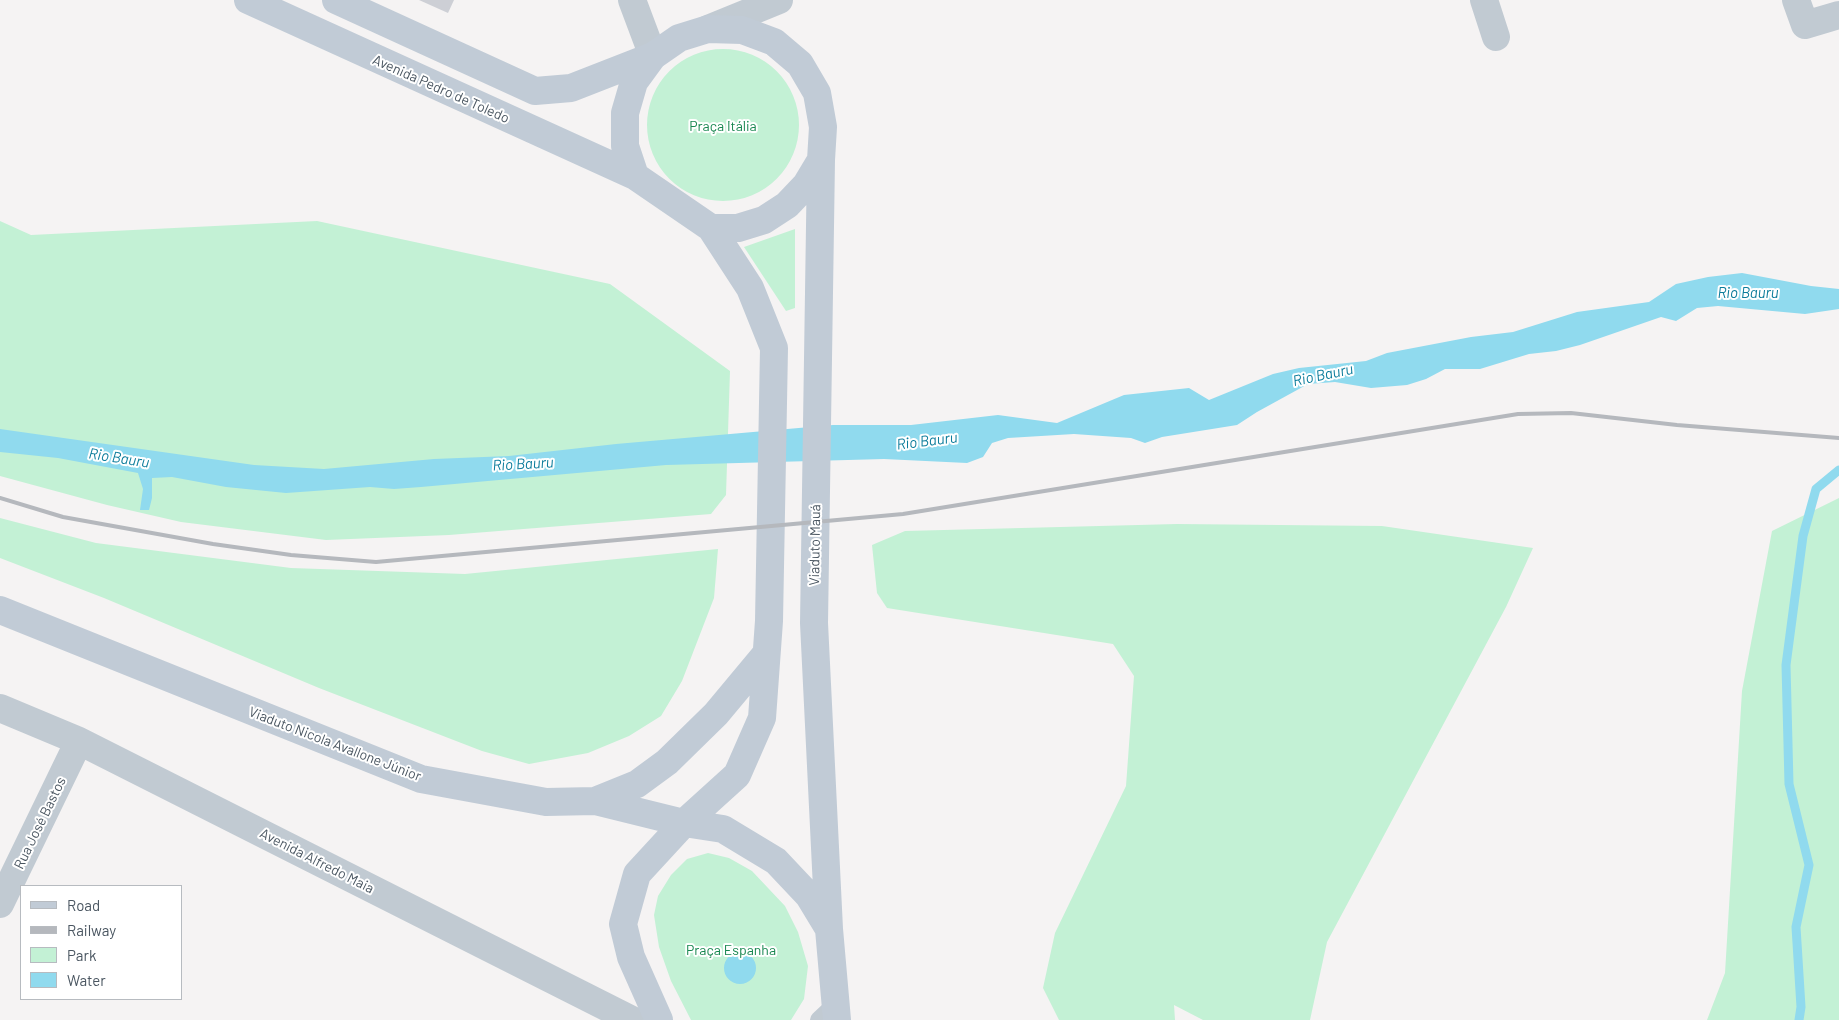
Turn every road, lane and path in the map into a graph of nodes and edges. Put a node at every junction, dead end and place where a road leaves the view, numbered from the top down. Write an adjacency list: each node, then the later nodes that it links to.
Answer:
1 (248, 0): 12 (main road, Avenida Pedro de Toledo)
2 (336, 0): 10 (main road)
3 (632, 0): 10 (street)
4 (779, 0): 8 (street)
5 (1484, 0): 9 (street)
6 (1796, 0): 7 (street)
7 (1839, 14)
8 (708, 29): 10 (main road); 11 (main road)
9 (1496, 38)
10 (653, 56): 12 (main road)
11 (821, 160): 13 (main road); 21 (main road, Viaduto Mauá)
12 (636, 176): 13 (main road)
13 (711, 228): 15 (main road)
14 (0, 610): 18 (main road, Viaduto Nicola Avallone Júnior)
15 (766, 654): 18 (main road); 19 (main road)
16 (0, 708): 17 (street, Avenida Alfredo Maia)
17 (79, 741): 20 (street, Rua José Bastos); 23 (street, Avenida Alfredo Maia)
18 (596, 801): 19 (main road, Viaduto Nicola Avallone Júnior)
19 (684, 823): 21 (main road); 24 (main road)
20 (0, 904)
21 (829, 929): 22 (main road)
22 (830, 1015)
23 (632, 1020)
24 (659, 1020)

